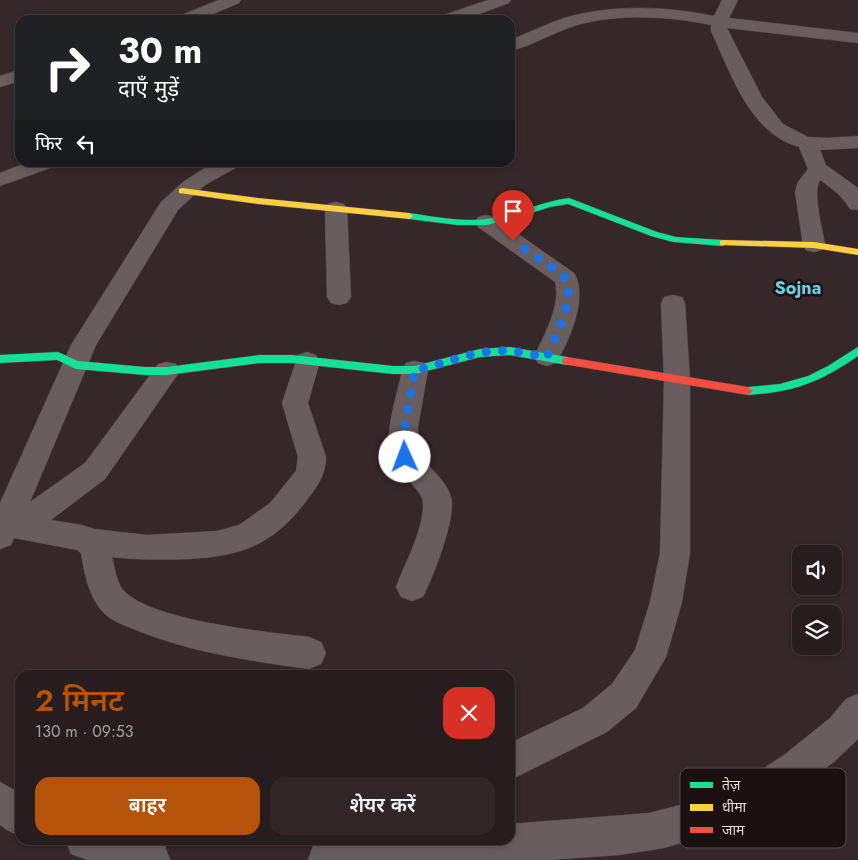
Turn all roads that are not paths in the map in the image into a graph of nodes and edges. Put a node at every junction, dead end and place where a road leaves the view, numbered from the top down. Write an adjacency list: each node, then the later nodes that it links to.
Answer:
1 (233, 0): 5 (street)
2 (503, 0): 4 (street)
3 (730, 0): 8 (street)
4 (480, 8): 6 (street); 7 (street)
5 (202, 15)
6 (460, 15)
7 (490, 15)
8 (719, 22): 9 (street); 10 (street); 12 (street)
9 (858, 38)
10 (517, 43)
11 (858, 142): 12 (street)
12 (808, 143): 15 (street)
13 (35, 167): 16 (street)
14 (221, 167): 17 (street)
15 (820, 169): 18 (street); 21 (street)
16 (0, 180)
17 (182, 191): 19 (street); 29 (street)
18 (858, 204)
19 (336, 209): 20 (street); 23 (street)
20 (486, 222): 21 (street); 26 (street)
21 (814, 244): 22 (street)
22 (858, 252)
23 (339, 297)
24 (674, 303): 32 (street)
25 (858, 351): 32 (street)
26 (547, 357): 30 (street); 32 (street)
27 (0, 359): 29 (street)
28 (307, 361): 30 (street); 31 (street); 34 (street)
29 (76, 365): 31 (street); 33 (street)
30 (415, 370): 35 (street)
31 (167, 371): 33 (street)
32 (677, 380): 38 (street)
33 (9, 529): 34 (street)
34 (90, 542): 36 (street)
35 (412, 587)
36 (309, 653)
37 (858, 711): 39 (street)
38 (515, 760)
39 (798, 768)
40 (0, 800): 41 (street)
41 (15, 813)
42 (680, 824): 43 (street)
43 (515, 842)
44 (102, 845): 47 (street)
45 (457, 845): 46 (street)
46 (354, 851)
47 (151, 860)

